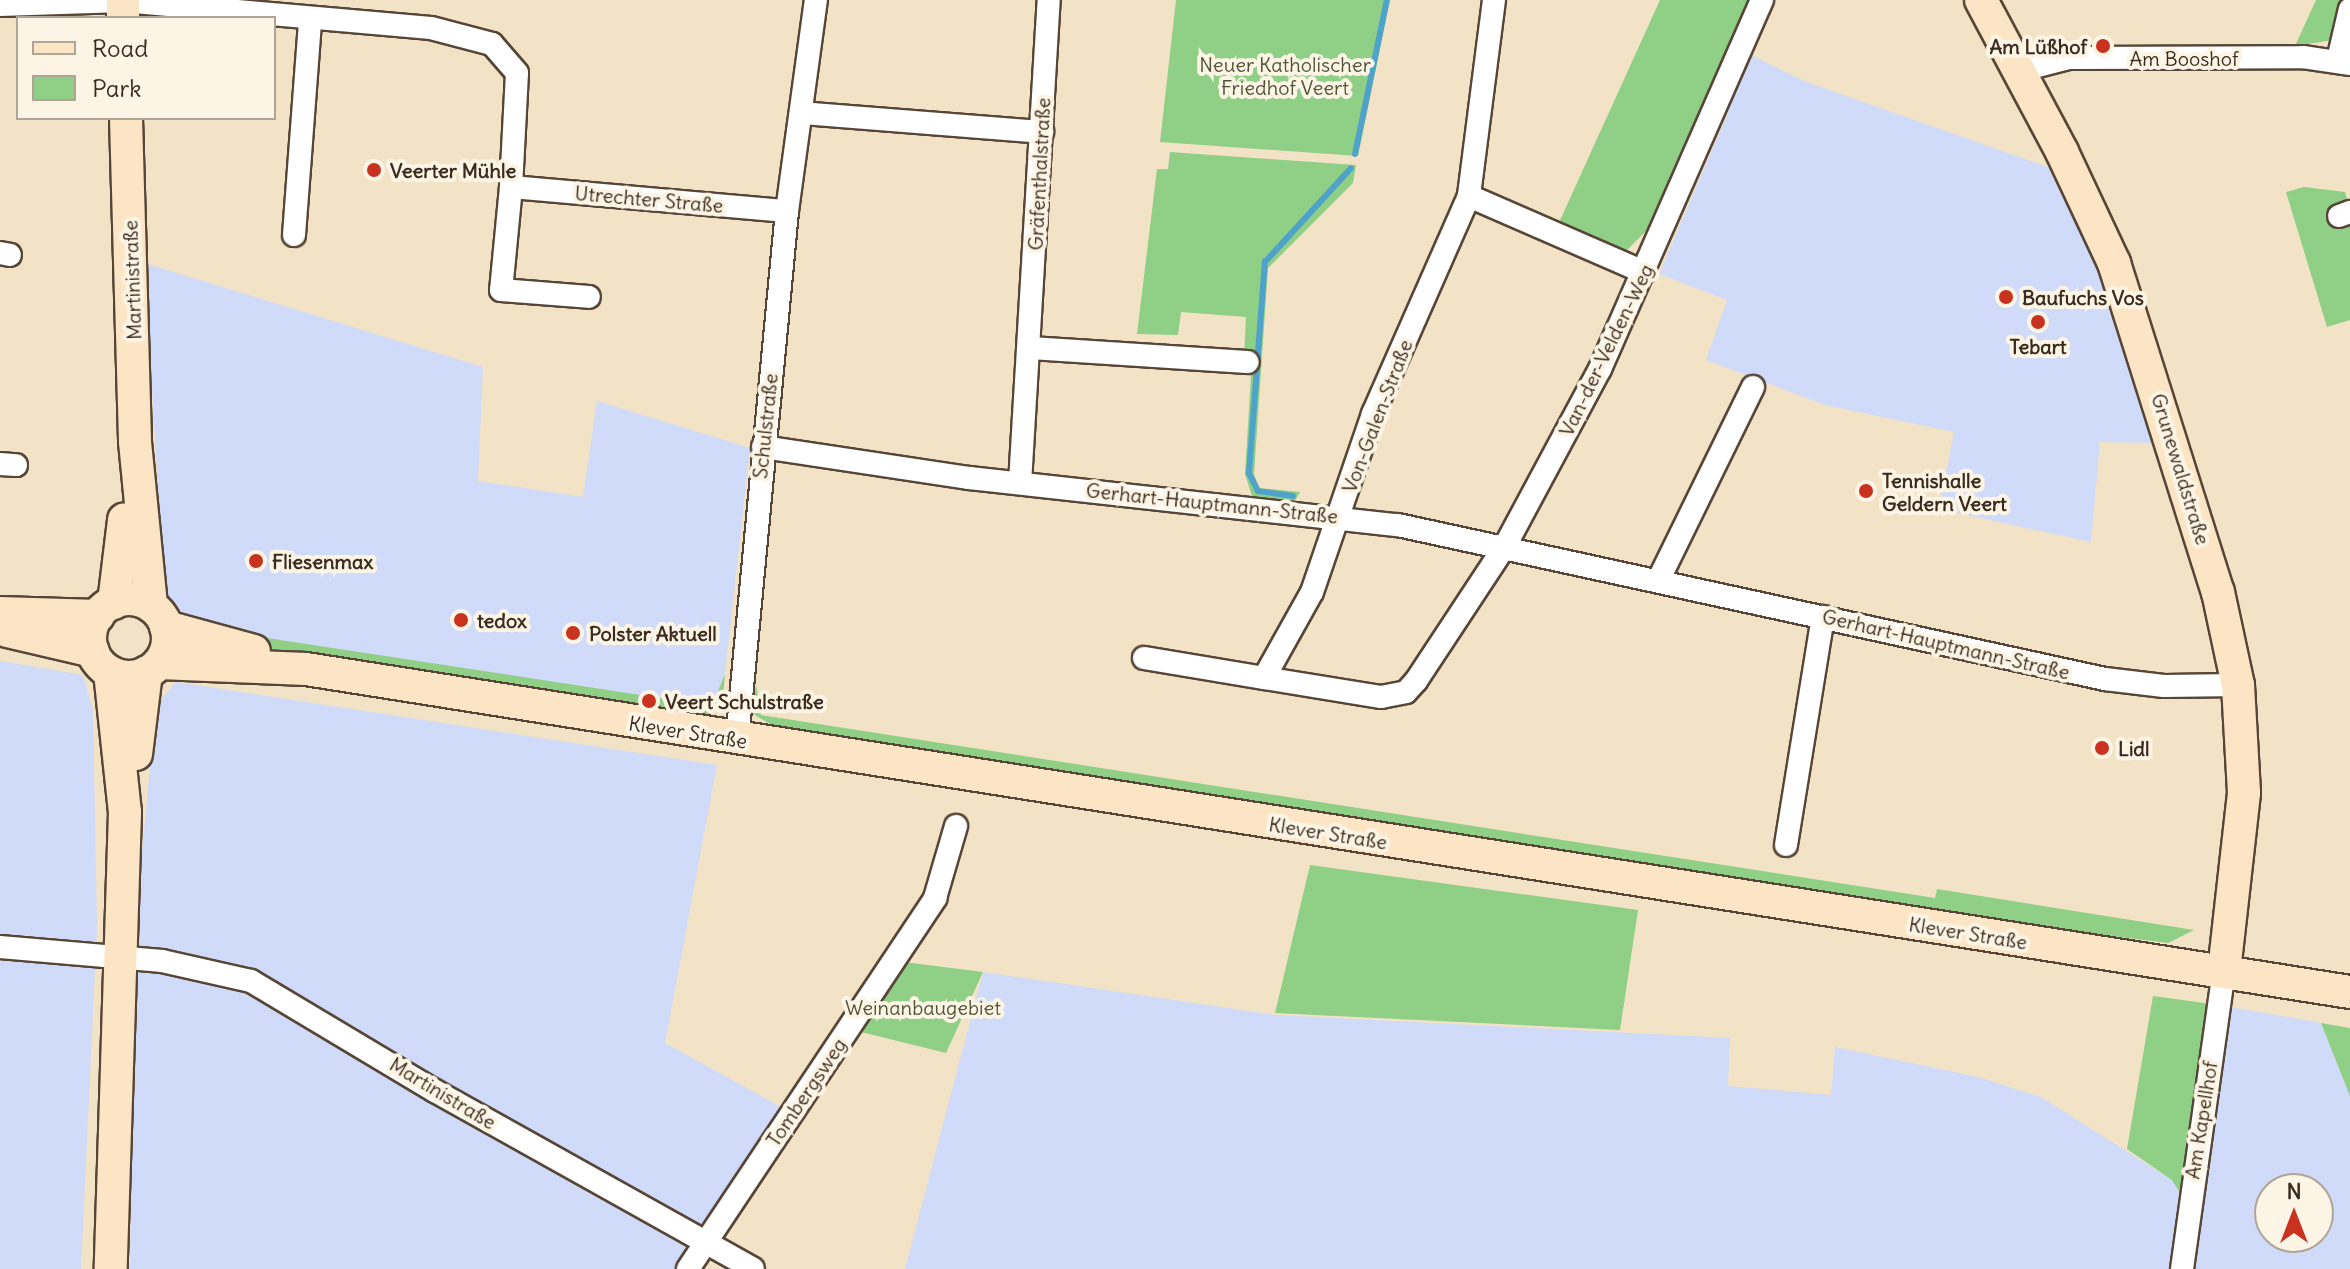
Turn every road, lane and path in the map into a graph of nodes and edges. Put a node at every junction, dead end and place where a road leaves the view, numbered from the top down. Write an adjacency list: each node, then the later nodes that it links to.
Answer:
1 (816, 0): 14 (street, Schulstraße)
2 (1049, 0): 16 (street, Gräfenthalstraße)
3 (1494, 0): 18 (street, Von-Galen-Straße)
4 (1762, 0): 21 (street, Van-der-Velden-Weg)
5 (1981, 0): 13 (main road, Grunewaldstraße)
6 (0, 5): 7 (street)
7 (123, 6): 9 (street)
8 (2350, 9): 12 (street)
9 (257, 16)
10 (276, 17): 11 (street)
11 (310, 20): 17 (street); 20 (street)
12 (2344, 62): 13 (street, Am Booshof)
13 (2018, 71): 42 (main road, Grunewaldstraße)
14 (801, 113): 16 (street); 19 (street, Schulstraße)
15 (126, 120): 26 (main road, Martinistraße)
16 (1042, 132): 23 (street, Gräfenthalstraße)
17 (511, 187): 19 (street, Utrechter Straße); 22 (street)
18 (1469, 196): 21 (street); 29 (street, Von-Galen-Straße)
19 (787, 211): 27 (street, Schulstraße)
20 (294, 235)
21 (1644, 272): 30 (street, Van-der-Velden-Weg)
22 (589, 297)
23 (1030, 348): 24 (street); 28 (street, Gräfenthalstraße)
24 (1248, 362)
25 (1753, 387): 31 (street)
26 (135, 442): 32 (main road, Martinistraße); 34 (main road, Martinistraße)
27 (763, 447): 28 (street, Gerhart-Hauptmann-Straße); 43 (street, Schulstraße)
28 (1020, 483): 29 (street, Gerhart-Hauptmann-Straße)
29 (1338, 516): 30 (street, Gerhart-Hauptmann-Straße); 41 (street, Von-Galen-Straße)
30 (1505, 546): 31 (street, Gerhart-Hauptmann-Straße); 41 (street, Van-der-Velden-Weg)
31 (1658, 581): 35 (street, Gerhart-Hauptmann-Straße)
32 (106, 609): 33 (main road); 34 (main road); 38 (main road)
33 (0, 613)
34 (159, 617): 39 (main road); 40 (main road, Klever Straße)
35 (1823, 617): 42 (street, Gerhart-Hauptmann-Straße); 46 (street)
36 (0, 629): 38 (main road)
37 (1144, 658): 41 (street)
38 (102, 662): 39 (main road); 44 (main road)
39 (152, 668): 40 (main road, Klever Straße); 44 (main road)
40 (306, 669): 43 (main road, Klever Straße)
41 (1264, 678)
42 (2238, 685): 49 (main road, Grunewaldstraße)
43 (737, 740): 49 (main road, Klever Straße)
44 (125, 812): 48 (main road)
45 (956, 826): 51 (street, Tombergsweg)
46 (1786, 845)
47 (0, 947): 48 (street, Martinistraße)
48 (119, 959): 51 (street, Martinistraße); 52 (main road)
49 (2224, 972): 50 (main road, Klever Straße); 55 (street, Am Kapellhof)
50 (2350, 992)
51 (705, 1241): 53 (street, Tombergsweg); 54 (street, Martinistraße)
52 (111, 1269)
53 (688, 1269)
54 (753, 1269)
55 (2182, 1269)

